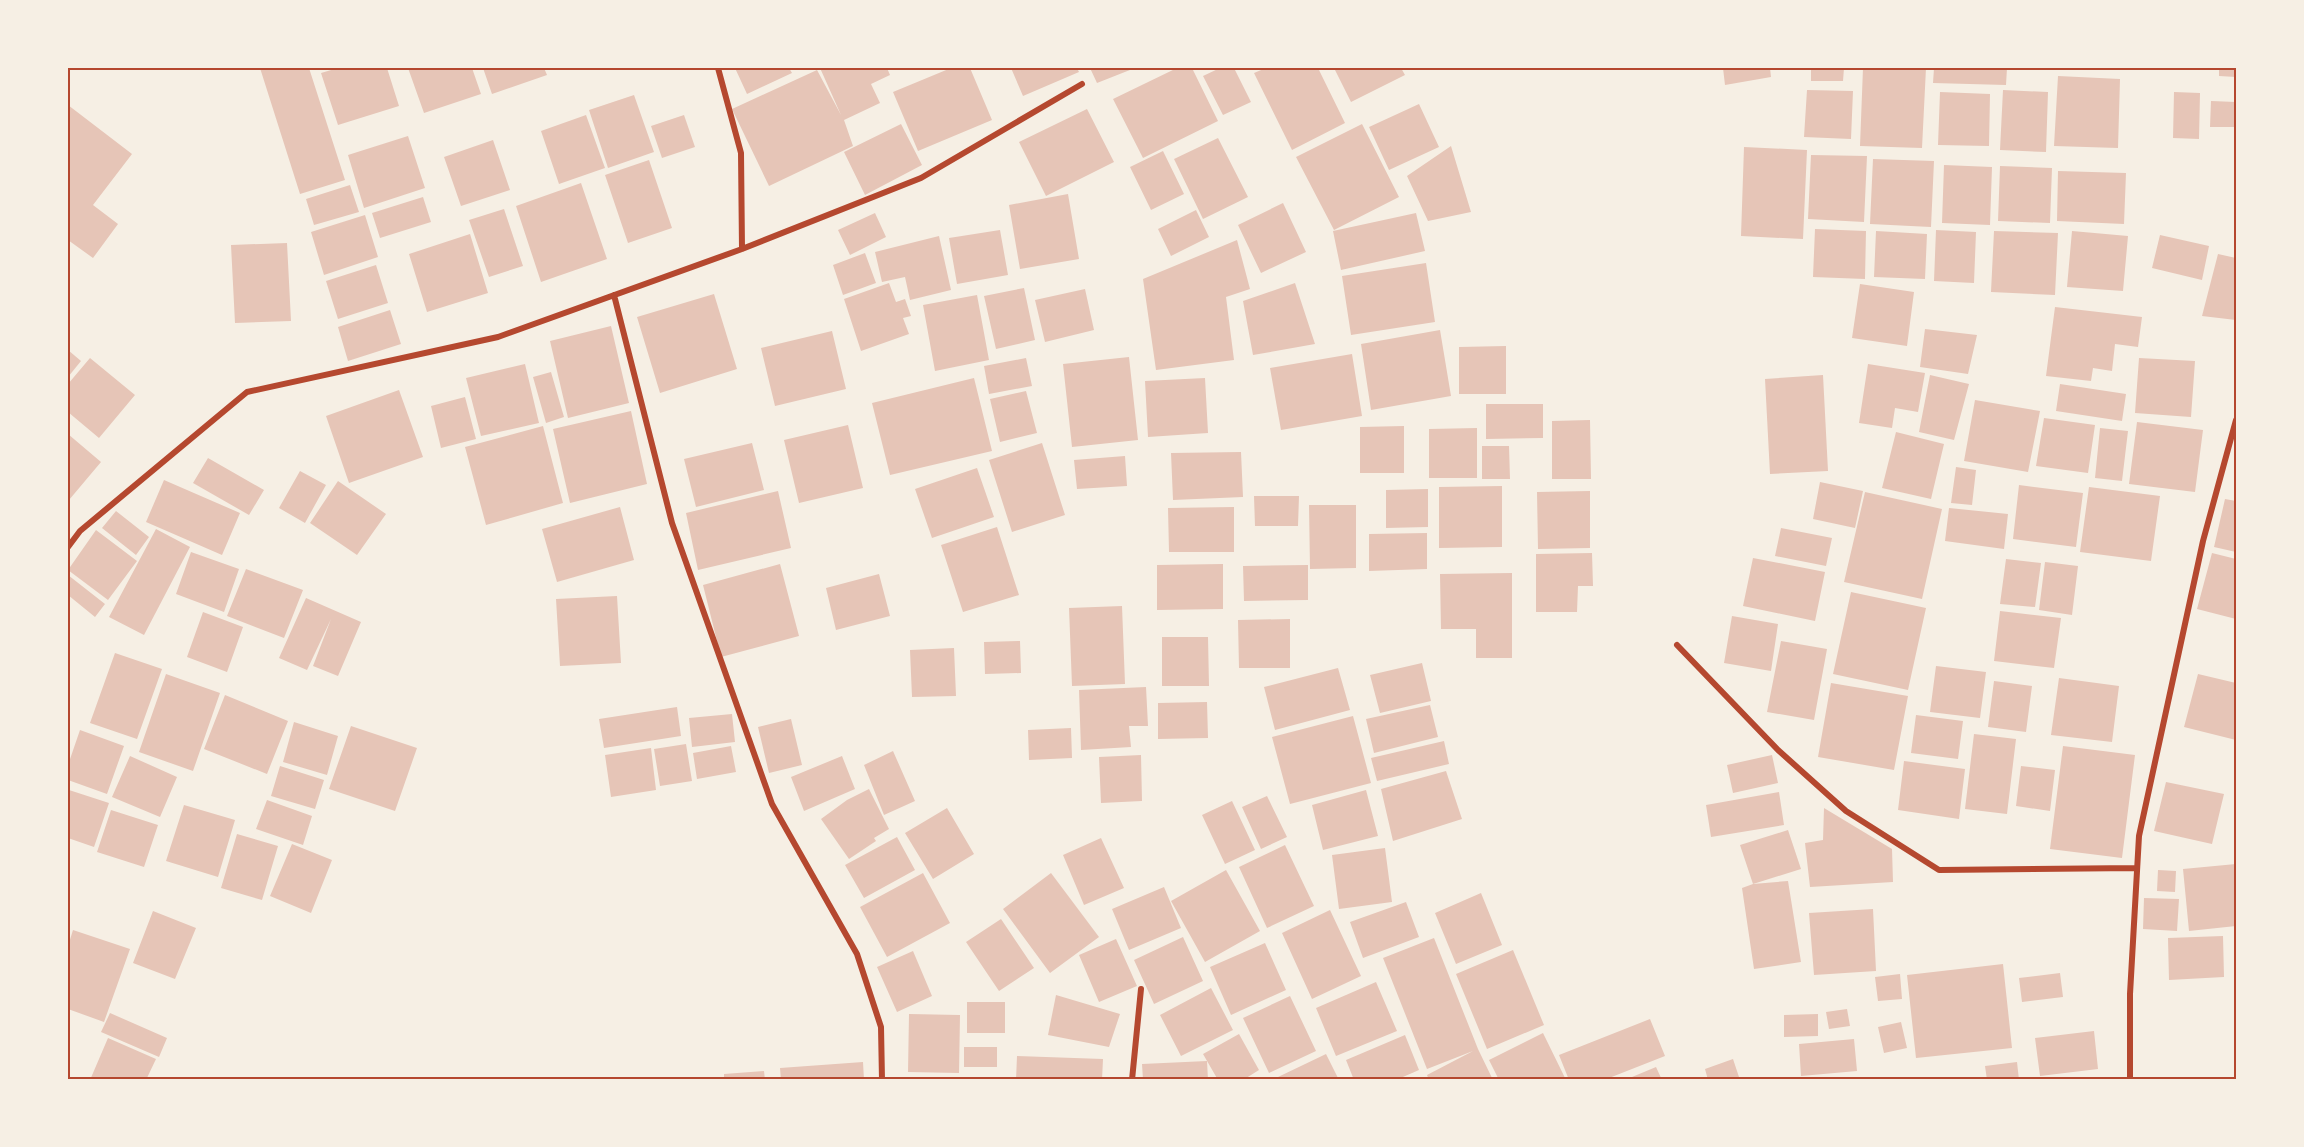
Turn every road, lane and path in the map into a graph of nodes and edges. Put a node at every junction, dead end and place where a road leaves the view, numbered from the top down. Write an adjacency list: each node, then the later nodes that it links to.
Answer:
1 (718, 68): 3 (street)
2 (1082, 84): 3 (street)
3 (742, 249): 4 (street)
4 (614, 295): 6 (street); 10 (street)
5 (2236, 420): 8 (street)
6 (68, 547)
7 (1677, 645): 8 (street)
8 (2137, 868): 12 (street)
9 (1141, 990): 11 (street)
10 (882, 1080)
11 (1132, 1080)
12 (2130, 1080)

